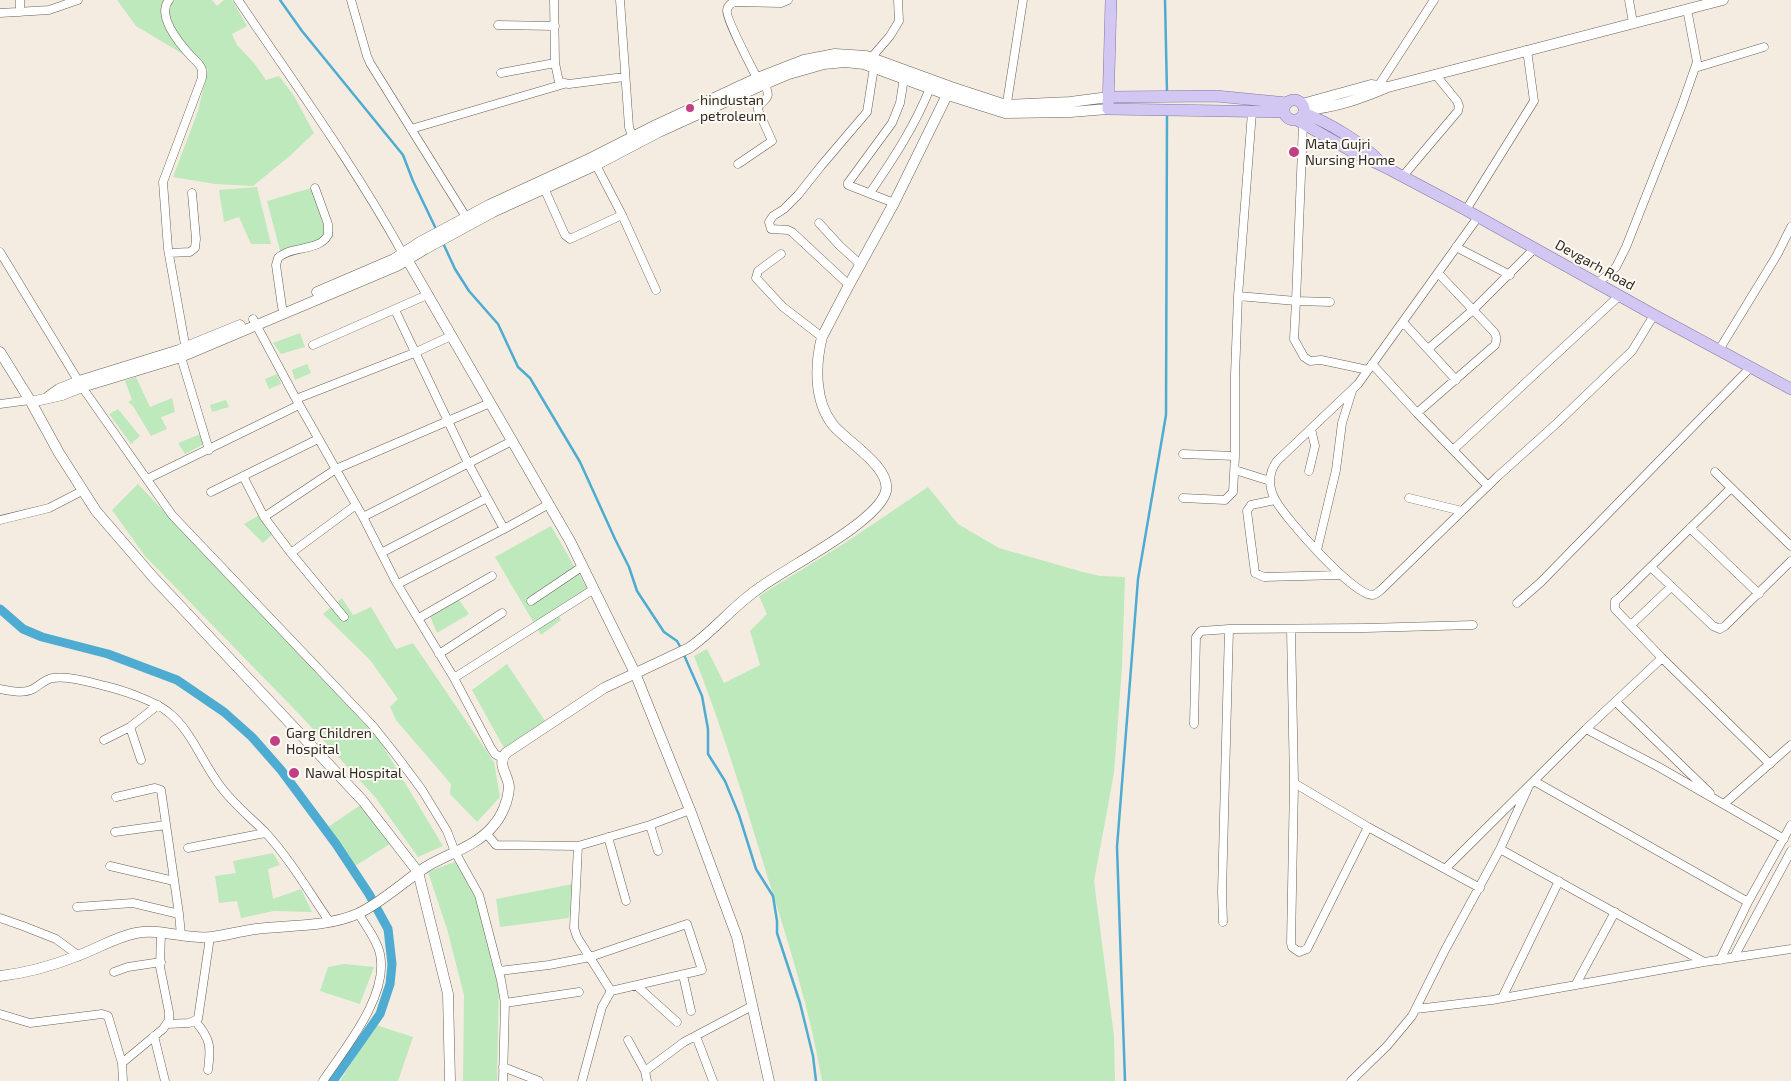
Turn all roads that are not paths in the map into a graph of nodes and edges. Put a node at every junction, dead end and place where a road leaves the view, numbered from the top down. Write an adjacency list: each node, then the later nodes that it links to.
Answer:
1 (20, 0): 17 (street)
2 (78, 0): 17 (street)
3 (169, 0): 62 (street)
4 (238, 0): 64 (street)
5 (351, 0): 42 (street)
6 (554, 0): 21 (street)
7 (620, 0): 29 (street)
8 (788, 0): 31 (street)
9 (898, 0): 24 (street)
10 (1023, 0): 38 (street)
11 (1111, 0): 36 (main road)
12 (1434, 0): 33 (street)
13 (1629, 0): 19 (street)
14 (1723, 0): 15 (street)
15 (1702, 3): 16 (street)
16 (1687, 9): 19 (street); 26 (street)
17 (20, 12): 18 (street)
18 (0, 13)
19 (1633, 23): 23 (street)
20 (498, 25): 21 (street)
21 (554, 26): 25 (street)
22 (1764, 47): 26 (street)
23 (1528, 50): 28 (street); 52 (street)
24 (872, 62): 30 (street); 31 (street); 35 (street); 69 (street)
25 (555, 63): 27 (street); 32 (street)
26 (1695, 68): 68 (street)
27 (501, 73)
28 (1435, 74): 33 (street); 46 (street)
29 (624, 77): 32 (street); 43 (street)
30 (904, 78): 34 (street); 50 (street)
31 (761, 81): 43 (street); 44 (street)
32 (564, 84): 42 (street)
33 (1383, 86): 41 (street)
34 (930, 88): 35 (street); 50 (street)
35 (949, 91): 38 (street); 51 (street)
36 (1109, 97): 37 (main road); 38 (street); 39 (main road)
37 (1286, 107): 40 (main road); 41 (main road, Devgarh Road); 41 (main road)
38 (1006, 109): 39 (street)
39 (1108, 109): 40 (main road)
40 (1252, 112): 72 (street)
41 (1302, 114): 46 (main road, Devgarh Road); 74 (street)
42 (411, 130): 54 (street)
43 (634, 141): 45 (street); 54 (street)
44 (738, 164)
45 (596, 165): 48 (street); 53 (street)
46 (1403, 176): 52 (main road, Devgarh Road)
47 (315, 188): 76 (street)
48 (544, 188): 53 (street); 58 (street)
49 (192, 193): 62 (street)
50 (870, 194): 51 (street)
51 (894, 203): 65 (street)
52 (1466, 210): 55 (main road, Devgarh Road)
53 (622, 215): 70 (street)
54 (466, 217): 58 (street)
55 (1478, 217): 59 (street); 60 (main road, Devgarh Road)
56 (819, 222): 65 (street)
57 (1791, 227): 86 (street)
58 (450, 230): 64 (street)
59 (1456, 247): 66 (street); 67 (street)
60 (1534, 249): 67 (street); 68 (main road, Devgarh Road)
61 (0, 252): 93 (street)
62 (169, 253): 88 (street)
63 (781, 254): 83 (street)
64 (405, 256): 71 (street); 76 (street); 80 (street)
65 (861, 265): 69 (street)
66 (1438, 273): 78 (street); 81 (street)
67 (1510, 275): 78 (street)
68 (1597, 284): 73 (main road, Devgarh Road)
69 (849, 285): 83 (street)
70 (656, 290)
71 (427, 295): 77 (street); 82 (street)
72 (1238, 296): 74 (street); 108 (street)
73 (1619, 296): 79 (main road, Devgarh Road); 106 (street)
74 (1296, 301): 75 (street); 90 (street)
75 (1330, 302)
76 (282, 307): 80 (street)
77 (395, 310): 84 (street); 89 (street)
78 (1473, 310): 85 (street); 92 (street)
79 (1654, 315): 86 (main road, Devgarh Road); 117 (street)
80 (255, 322): 88 (street); 97 (street)
81 (1403, 322): 85 (street); 90 (street)
82 (452, 336): 89 (street); 98 (street)
83 (822, 337): 157 (street)
84 (313, 345)
85 (1428, 349): 92 (street)
86 (1719, 350): 91 (main road, Devgarh Road)
87 (0, 352): 96 (street)
88 (185, 353): 93 (street); 105 (street)
89 (414, 353): 97 (street); 101 (street)
90 (1370, 367): 95 (street); 100 (street)
91 (1751, 368): 94 (main road, Devgarh Road); 147 (street)
92 (1456, 380): 100 (street)
93 (81, 384): 96 (street); 115 (street)
94 (1791, 389)
95 (1352, 390): 102 (street); 134 (street)
96 (30, 401): 99 (street); 119 (street)
97 (298, 402): 103 (street); 105 (street)
98 (490, 403): 101 (street); 104 (street)
99 (0, 404)
100 (1417, 413): 106 (street)
101 (448, 420): 109 (street); 110 (street)
102 (1311, 429): 112 (street); 116 (street)
103 (318, 439): 110 (street); 114 (street)
104 (512, 441): 109 (street); 125 (street)
105 (209, 450): 115 (street)
106 (1453, 450): 117 (street)
107 (1182, 454): 108 (street)
108 (1236, 456): 111 (street)
109 (468, 463): 121 (street); 129 (street)
110 (336, 469): 126 (street); 128 (street)
111 (1235, 470): 116 (street); 122 (street)
112 (1309, 470)
113 (1715, 472): 118 (street)
114 (243, 476): 120 (street); 128 (street)
115 (147, 479): 190 (street)
116 (1270, 481): 124 (street)
117 (1488, 486): 127 (street)
118 (1730, 488): 131 (street); 133 (street)
119 (82, 491): 130 (street); 193 (street)
120 (211, 492)
121 (487, 498): 132 (street); 136 (street)
122 (1183, 498)
123 (1409, 498): 127 (street)
124 (1275, 500): 134 (street); 140 (street)
125 (548, 504): 132 (street); 138 (street)
126 (356, 505): 129 (street); 135 (street)
127 (1462, 511): 140 (street)
128 (264, 517): 135 (street)
129 (363, 517): 136 (street)
130 (0, 520)
131 (1690, 528): 139 (street); 145 (street)
132 (504, 529): 142 (street)
133 (1791, 546)
134 (1317, 550): 140 (street)
135 (291, 553): 149 (street)
136 (381, 553): 142 (street)
137 (1791, 561): 145 (street)
138 (583, 566): 144 (street); 146 (street)
139 (1651, 568): 143 (street); 151 (street)
140 (1340, 575)
141 (492, 576): 150 (street)
142 (398, 584): 150 (street)
143 (1671, 587): 145 (street); 151 (street)
144 (594, 589): 157 (street); 158 (street)
145 (1759, 594)
146 (531, 601)
147 (1517, 603)
148 (502, 613): 155 (street)
149 (344, 617)
150 (419, 618): 155 (street)
151 (1631, 624): 156 (street)
152 (1473, 625): 154 (street)
153 (1229, 629): 154 (street); 162 (street); 205 (street)
154 (1292, 629): 170 (street)
155 (440, 654): 158 (street)
156 (1662, 658): 160 (street); 169 (street)
157 (635, 672): 167 (street); 175 (street)
158 (454, 678): 167 (street)
159 (0, 689): 161 (street)
160 (1616, 702): 164 (street); 174 (street)
161 (158, 705): 163 (street); 181 (street)
162 (1194, 724)
163 (130, 726): 165 (street); 168 (street)
164 (1586, 729): 171 (street); 174 (street)
165 (104, 740)
166 (1791, 745): 169 (street)
167 (502, 758): 182 (street)
168 (141, 760)
169 (1770, 764): 174 (street)
170 (1294, 782): 179 (street); 179 (street)
171 (1534, 782): 172 (street); 198 (street)
172 (1528, 788): 187 (street); 192 (street)
173 (116, 797): 178 (street)
174 (1721, 803): 184 (street)
175 (690, 810): 176 (street); 226 (street)
176 (650, 825): 183 (street); 188 (street)
177 (1791, 825): 184 (street)
178 (166, 826): 180 (street); 194 (street)
179 (1368, 826): 192 (street)
180 (115, 832)
181 (265, 833): 186 (street); 204 (street)
182 (486, 833): 185 (street); 190 (street)
183 (608, 837): 185 (street); 197 (street)
184 (1784, 839): 198 (street)
185 (578, 846): 211 (street)
186 (188, 848)
187 (1500, 849): 195 (street); 196 (street)
188 (658, 851)
189 (1791, 851): 212 (street)
190 (455, 852): 193 (street); 216 (street)
191 (110, 866): 194 (street)
192 (1445, 869): 196 (street)
193 (418, 872): 202 (street); 243 (street)
194 (174, 881): 201 (street)
195 (1559, 881): 200 (street); 224 (street)
196 (1480, 888): 227 (street)
197 (626, 901)
198 (1748, 902): 213 (street)
199 (77, 907): 201 (street)
200 (1615, 912): 215 (street); 220 (street)
201 (179, 914): 207 (street)
202 (358, 914): 204 (street); 242 (street)
203 (0, 918): 210 (street)
204 (329, 921): 208 (street)
205 (1223, 922)
206 (161, 932): 207 (street); 210 (street); 214 (street)
207 (181, 935): 208 (street)
208 (210, 937): 230 (street)
209 (1791, 949): 212 (street)
210 (78, 956): 219 (street)
211 (590, 957): 216 (street); 218 (street); 222 (street)
212 (1734, 957): 213 (street)
213 (1720, 960): 215 (street)
214 (161, 962): 217 (street); 232 (street)
215 (1704, 962): 220 (street)
216 (499, 971): 225 (street)
217 (114, 972)
218 (683, 975): 221 (street); 228 (street)
219 (0, 976)
220 (1576, 984): 224 (street)
221 (637, 986): 222 (street); 231 (street)
222 (611, 991): 246 (street)
223 (579, 992): 225 (street)
224 (1502, 998): 227 (street)
225 (506, 1002): 237 (street)
226 (752, 1006): 234 (street); 249 (street)
227 (1416, 1009): 250 (street)
228 (691, 1012)
229 (0, 1014): 236 (street)
230 (195, 1021): 232 (street); 238 (street)
231 (677, 1022)
232 (167, 1024): 233 (street)
233 (154, 1036): 236 (street); 241 (street)
234 (696, 1036): 239 (street); 248 (street)
235 (628, 1040): 239 (street)
236 (122, 1063): 240 (street)
237 (503, 1067): 244 (street); 245 (street)
238 (208, 1070)
239 (645, 1071): 247 (street)
240 (124, 1081)
241 (165, 1081)
242 (323, 1081)
243 (450, 1081)
244 (503, 1081)
245 (539, 1081)
246 (582, 1081)
247 (647, 1081)
248 (713, 1081)
249 (769, 1081)
250 (1351, 1081)

